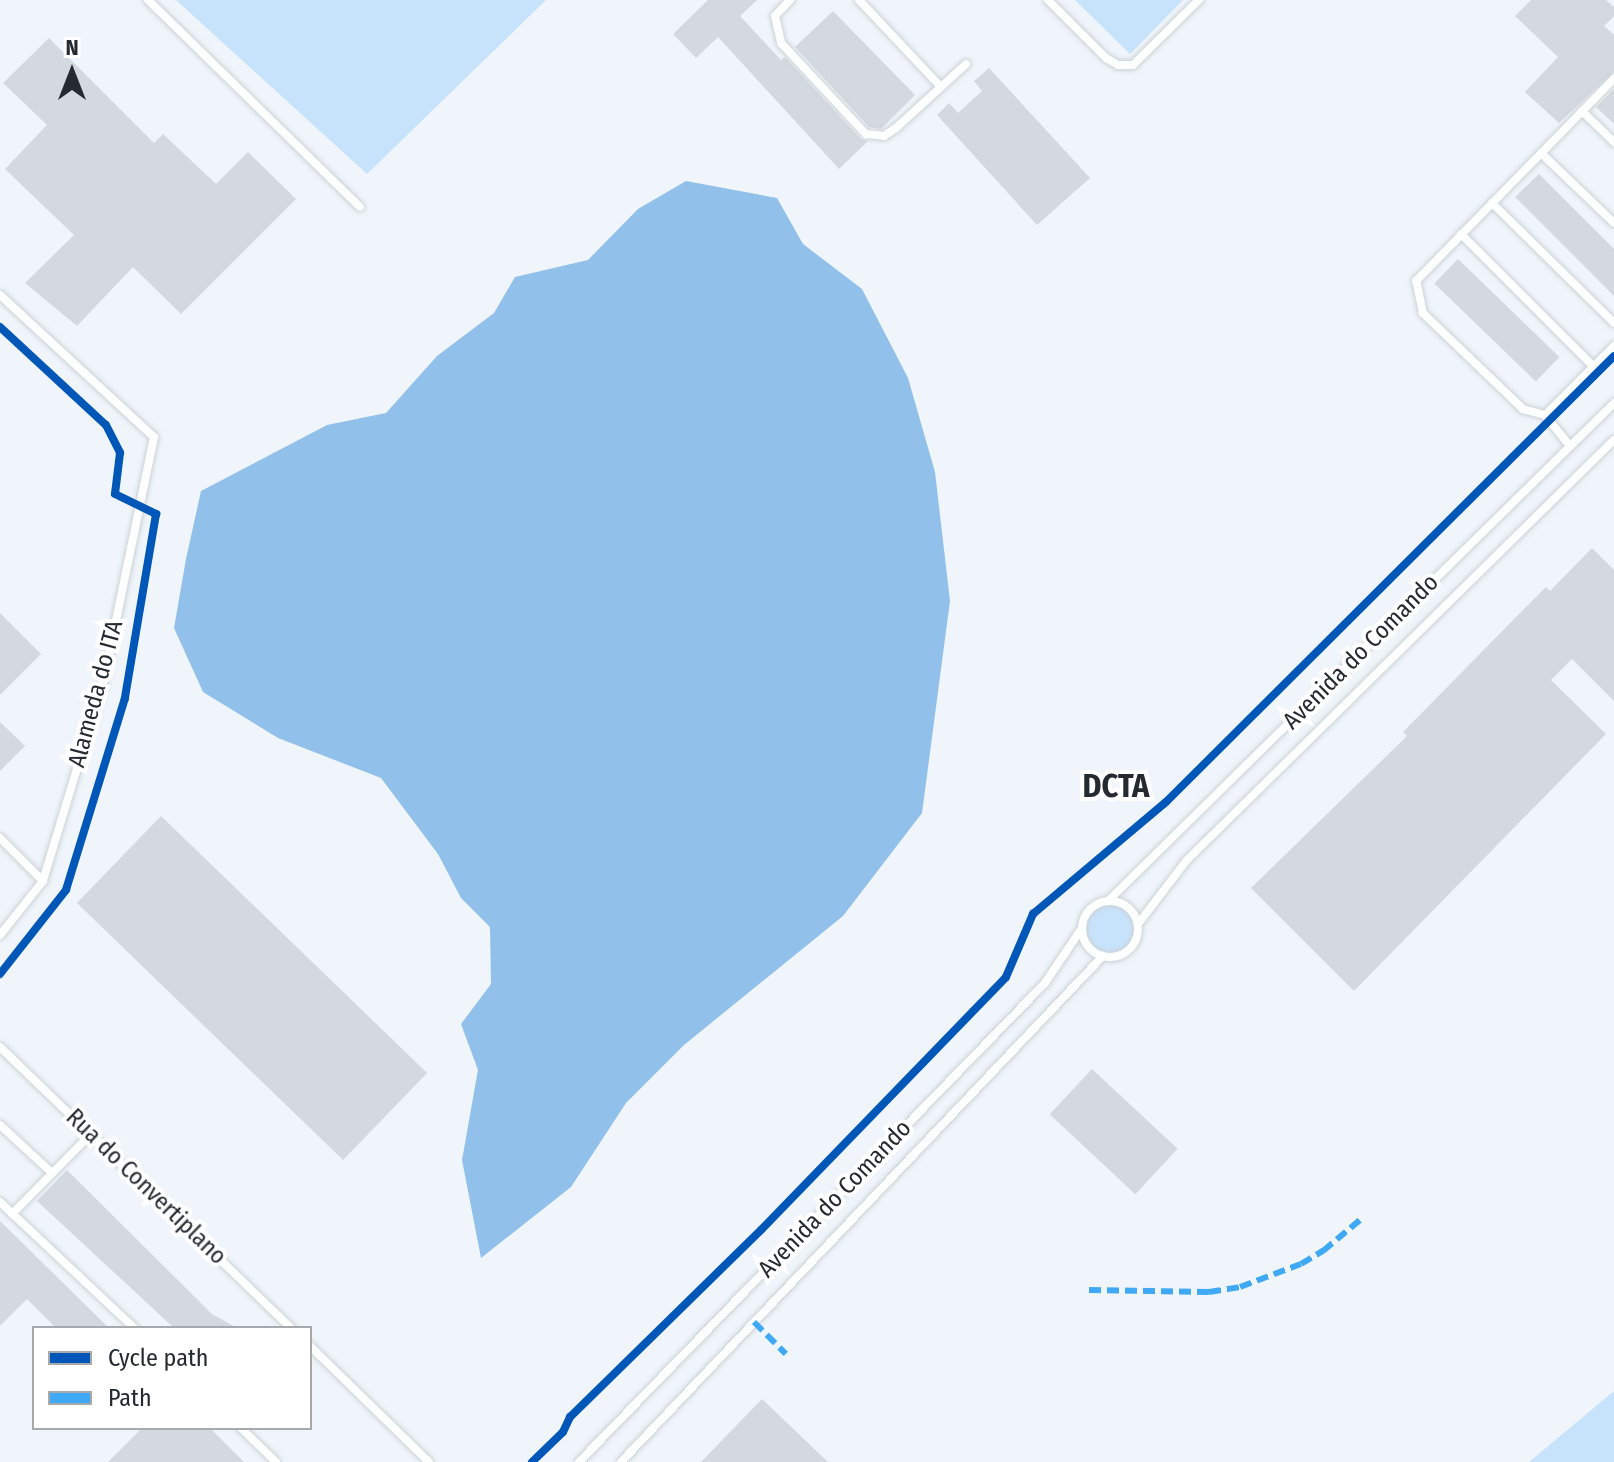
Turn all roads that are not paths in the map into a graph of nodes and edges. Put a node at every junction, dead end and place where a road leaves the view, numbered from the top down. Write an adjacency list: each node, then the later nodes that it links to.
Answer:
1 (148, 0): 13 (lane)
2 (790, 0): 8 (lane)
3 (859, 0): 8 (lane)
4 (1048, 0): 5 (lane)
5 (1199, 0)
6 (966, 64): 8 (lane)
7 (1614, 79): 9 (lane)
8 (940, 86)
9 (1582, 111): 10 (lane); 11 (lane)
10 (1614, 142)
11 (1541, 153): 12 (lane); 14 (lane)
12 (1492, 203): 15 (lane); 17 (lane)
13 (360, 207)
14 (1614, 223)
15 (1461, 234): 19 (lane); 21 (lane)
16 (0, 295): 25 (lane, Alameda do ITA)
17 (1614, 323)
18 (1614, 346): 19 (lane)
19 (1594, 367): 21 (lane)
20 (1614, 403): 23 (lane, Avenida do Comando)
21 (1545, 415): 23 (lane)
22 (1614, 440): 27 (lane, Avenida do Comando)
23 (1570, 446): 26 (lane, Avenida do Comando)
24 (0, 838): 25 (lane)
25 (43, 881): 29 (lane, Alameda do ITA)
26 (1108, 901): 27 (lane); 28 (lane)
27 (1138, 924): 30 (lane)
28 (1082, 928): 30 (lane); 44 (lane, Avenida do Comando)
29 (0, 935)
30 (1103, 956): 45 (lane, Avenida do Comando)
31 (4, 1051): 32 (lane); 34 (lane, Rua do Convertiplano)
32 (0, 1062)
33 (0, 1125): 35 (lane)
34 (91, 1134): 35 (lane); 39 (lane, Rua do Convertiplano)
35 (52, 1173): 37 (lane)
36 (0, 1202): 37 (lane)
37 (12, 1214): 38 (lane)
38 (132, 1326)
39 (289, 1326)
40 (312, 1348): 43 (lane)
41 (243, 1430): 42 (lane)
42 (276, 1462)
43 (429, 1462)
44 (579, 1462)
45 (621, 1462)

